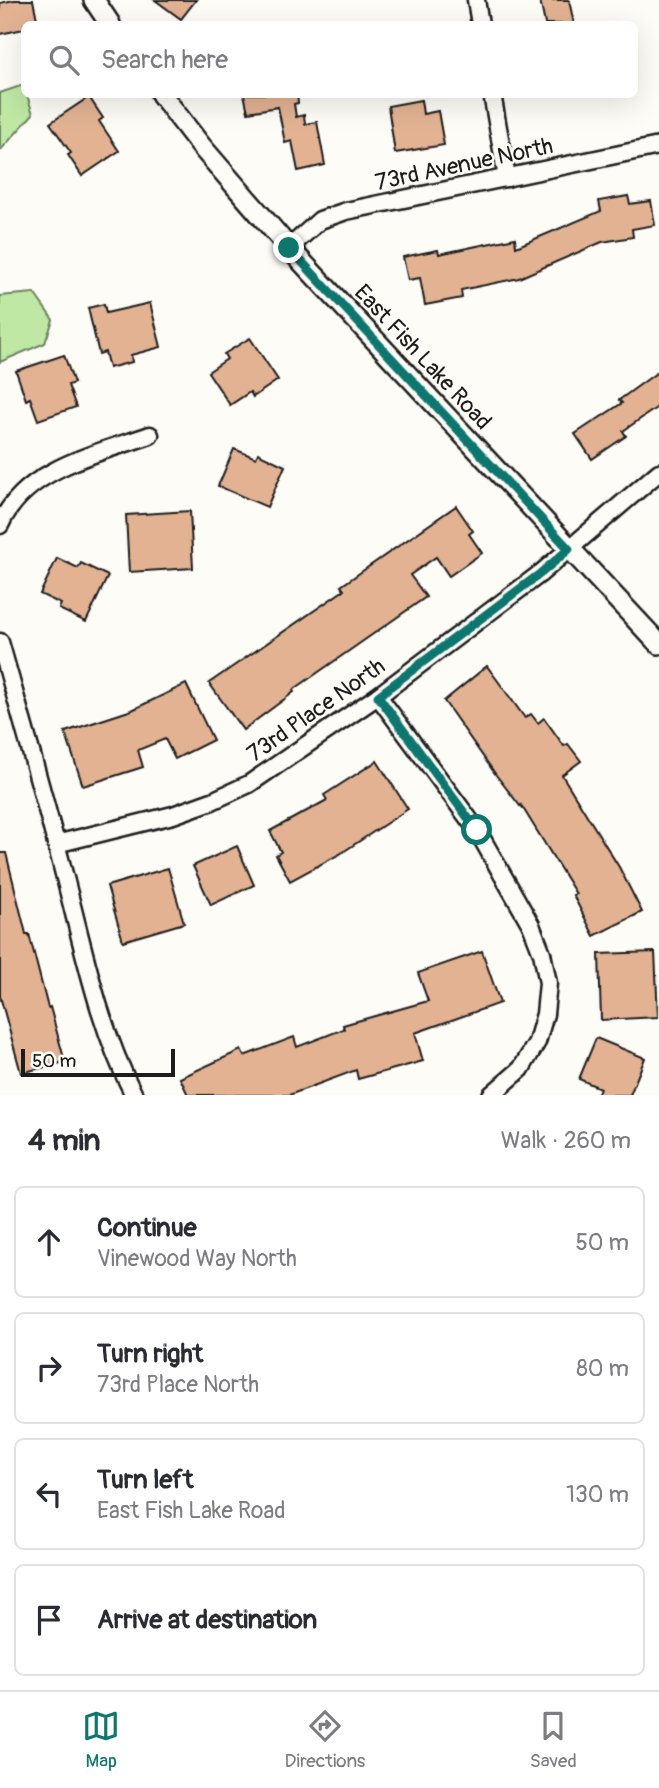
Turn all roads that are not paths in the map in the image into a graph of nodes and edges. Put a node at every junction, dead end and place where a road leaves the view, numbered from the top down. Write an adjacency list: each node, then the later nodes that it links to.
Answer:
1 (94, 0): 3 (street)
2 (475, 0): 4 (street)
3 (108, 21)
4 (479, 21)
5 (164, 98): 9 (street, East Fish Lake Road)
6 (493, 98): 8 (street)
7 (659, 146): 8 (street, 73rd Avenue North)
8 (507, 178): 9 (street, 73rd Avenue North)
9 (289, 248): 13 (street, East Fish Lake Road)
10 (150, 435): 12 (street)
11 (659, 471): 13 (street, 73rd Place North)
12 (0, 525)
13 (569, 549): 15 (street, East Fish Lake Road); 16 (street, 73rd Place North)
14 (0, 642): 17 (street)
15 (659, 644)
16 (378, 696): 17 (street, 73rd Place North); 19 (street)
17 (57, 844): 18 (street)
18 (134, 1095)
19 (491, 1095)

